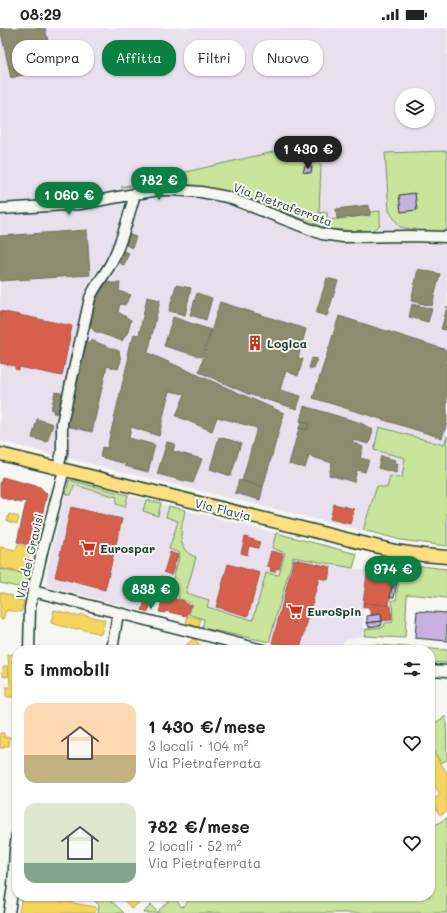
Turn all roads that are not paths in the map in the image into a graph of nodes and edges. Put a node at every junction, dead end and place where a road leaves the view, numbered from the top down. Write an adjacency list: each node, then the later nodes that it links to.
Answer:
1 (135, 194): 2 (street, Via Pietraferrata); 3 (street, Via Pietraferrata); 5 (street)
2 (0, 209)
3 (447, 237)
4 (0, 454): 5 (main road, Via Flavia)
5 (61, 469): 6 (main road, Via Flavia); 7 (street, Via dei Gravisi)
6 (447, 557)
7 (33, 591): 8 (street); 9 (street, Via dei Gravisi)
8 (118, 613): 10 (street); 11 (street)
9 (29, 645)
10 (113, 645)
11 (243, 645)
12 (435, 670): 13 (street)
13 (447, 671)
14 (12, 893): 15 (street)
15 (9, 913)

